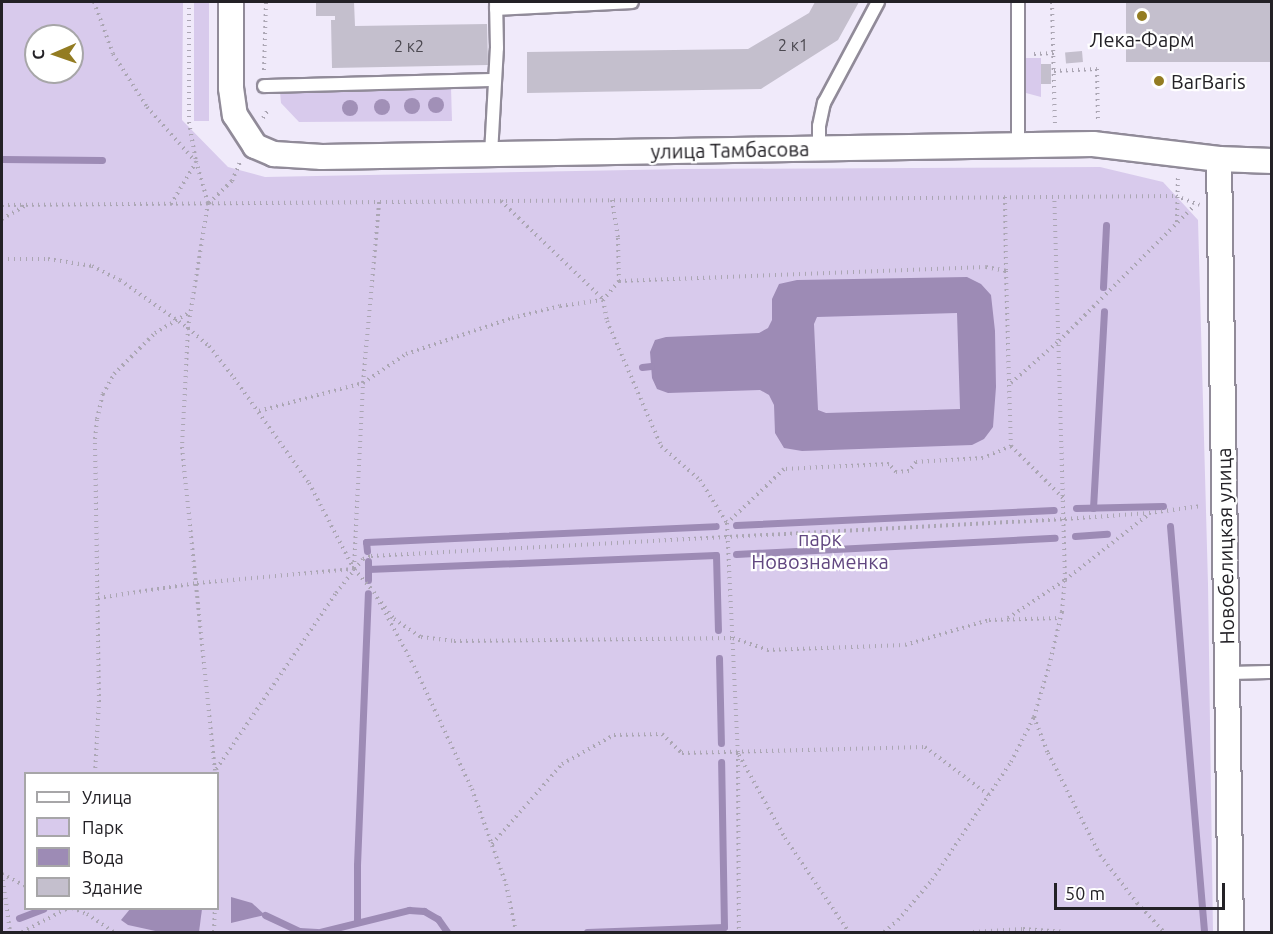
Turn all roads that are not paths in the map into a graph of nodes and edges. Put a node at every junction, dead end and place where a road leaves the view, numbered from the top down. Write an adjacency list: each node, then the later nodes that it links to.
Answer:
1 (231, 2): 10 (street, улица Тамбасова)
2 (632, 2): 5 (lane)
3 (878, 2): 9 (lane)
4 (1017, 2): 8 (lane)
5 (496, 5): 6 (lane)
6 (494, 80): 7 (lane); 10 (lane)
7 (264, 86)
8 (1018, 145): 9 (street, улица Тамбасова); 11 (street, улица Тамбасова)
9 (819, 148): 10 (street, улица Тамбасова)
10 (491, 154)
11 (1219, 159): 12 (street, улица Тамбасова); 14 (street, Новобелицкая улица)
12 (1272, 161)
13 (1272, 672): 14 (lane)
14 (1227, 673): 15 (street, Новобелицкая улица)
15 (1231, 933)

